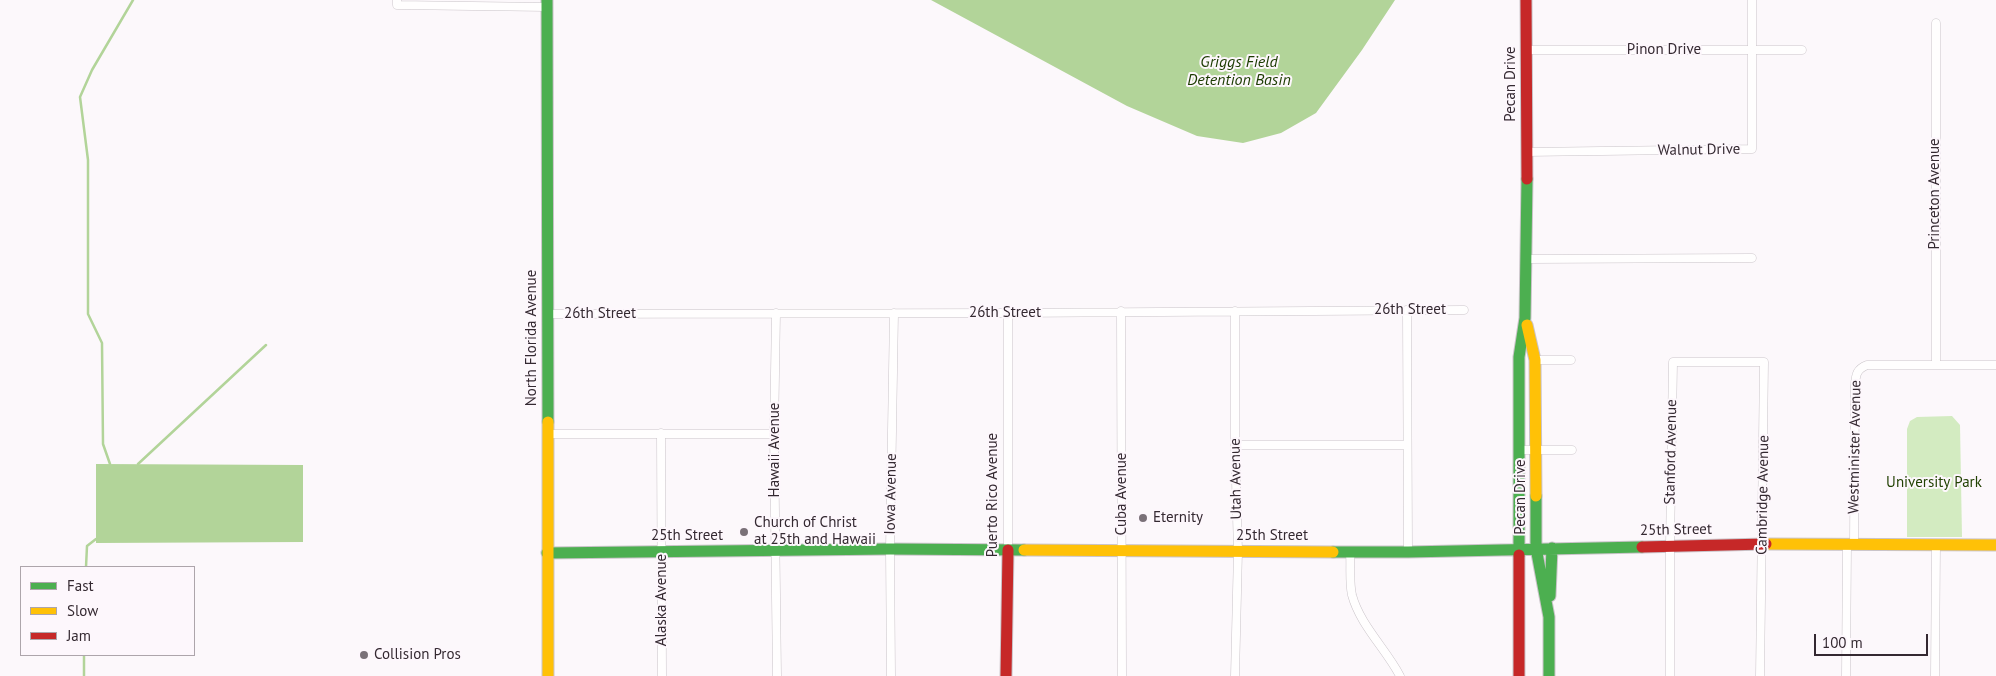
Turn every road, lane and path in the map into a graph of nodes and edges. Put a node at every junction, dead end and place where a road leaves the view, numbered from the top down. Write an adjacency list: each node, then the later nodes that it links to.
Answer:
1 (397, 0): 4 (street)
2 (1526, 0): 6 (main road, Pecan Drive)
3 (1752, 0): 7 (street, Walnut Drive)
4 (547, 3): 19 (main road, North Florida Avenue)
5 (1936, 23): 24 (street, Princeton Avenue)
6 (1527, 50): 7 (street, Pinon Drive); 9 (main road, Pecan Drive)
7 (1754, 50): 8 (street, Pinon Drive); 9 (street, Walnut Drive)
8 (1802, 50)
9 (1526, 152): 11 (main road, Pecan Drive)
10 (1752, 258): 11 (street)
11 (1527, 260): 20 (main road, Pecan Drive)
12 (1407, 310): 13 (street, 26th Street); 15 (street, 26th Street); 30 (street)
13 (1464, 310)
14 (1121, 311): 15 (street, 26th Street); 18 (street, 26th Street); 44 (street, Cuba Avenue)
15 (1235, 311): 29 (street, Utah Avenue)
16 (776, 313): 17 (street, 26th Street); 19 (street, 26th Street); 28 (street, Hawaii Avenue)
17 (894, 313): 18 (street, 26th Street); 41 (street, Iowa Avenue)
18 (1008, 313): 43 (street, Puerto Rico Avenue)
19 (547, 314): 27 (main road, North Florida Avenue)
20 (1525, 318): 21 (main road, Pecan Drive); 31 (main road, Pecan Drive)
21 (1535, 360): 22 (street); 32 (main road, Pecan Drive)
22 (1571, 360)
23 (1716, 362): 34 (street, Cambridge Avenue); 38 (street, Stanford Avenue)
24 (1936, 365): 25 (street); 35 (street, Westminister Avenue)
25 (1996, 365)
26 (662, 433): 27 (street); 28 (street); 46 (street, Alaska Avenue)
27 (547, 434): 50 (main road, North Florida Avenue)
28 (774, 434): 42 (street, Hawaii Avenue)
29 (1235, 445): 30 (street); 47 (street, Utah Avenue)
30 (1407, 445): 49 (street)
31 (1519, 450): 32 (street); 45 (main road, Pecan Drive)
32 (1536, 450): 33 (street); 39 (main road, Pecan Drive)
33 (1572, 450)
34 (1762, 544): 35 (main road, 25th Street); 38 (main road, 25th Street); 63 (street, Cambridge Avenue)
35 (1850, 544): 36 (main road, 25th Street); 64 (street, Westminister Avenue)
36 (1936, 545): 37 (main road, 25th Street); 65 (street)
37 (1996, 545)
38 (1670, 546): 40 (main road, 25th Street); 62 (street, Stanford Avenue)
39 (1536, 548): 40 (main road, 25th Street); 45 (main road, 25th Street); 51 (main road, Pecan Drive)
40 (1552, 548): 51 (main road)
41 (890, 549): 42 (main road, 25th Street); 43 (main road, 25th Street); 55 (street, Iowa Avenue)
42 (776, 550): 46 (main road, 25th Street); 54 (street, Hawaii Avenue)
43 (1008, 550): 44 (main road, 25th Street); 56 (main road, Puerto Rico Avenue)
44 (1122, 550): 47 (main road, 25th Street); 57 (street, Cuba Avenue)
45 (1519, 550): 49 (main road, 25th Street); 60 (main road, Pecan Drive)
46 (661, 551): 50 (main road, 25th Street); 53 (street, Alaska Avenue)
47 (1238, 551): 48 (main road, 25th Street); 58 (street, Utah Avenue)
48 (1350, 552): 49 (main road, 25th Street); 59 (street)
49 (1408, 552)
50 (547, 553): 52 (main road, North Florida Avenue)
51 (1549, 617): 61 (main road, Pecan Drive)
52 (548, 676)
53 (662, 676)
54 (777, 676)
55 (891, 676)
56 (1006, 676)
57 (1122, 676)
58 (1235, 676)
59 (1400, 676)
60 (1519, 676)
61 (1549, 676)
62 (1670, 676)
63 (1760, 676)
64 (1846, 676)
65 (1935, 676)

